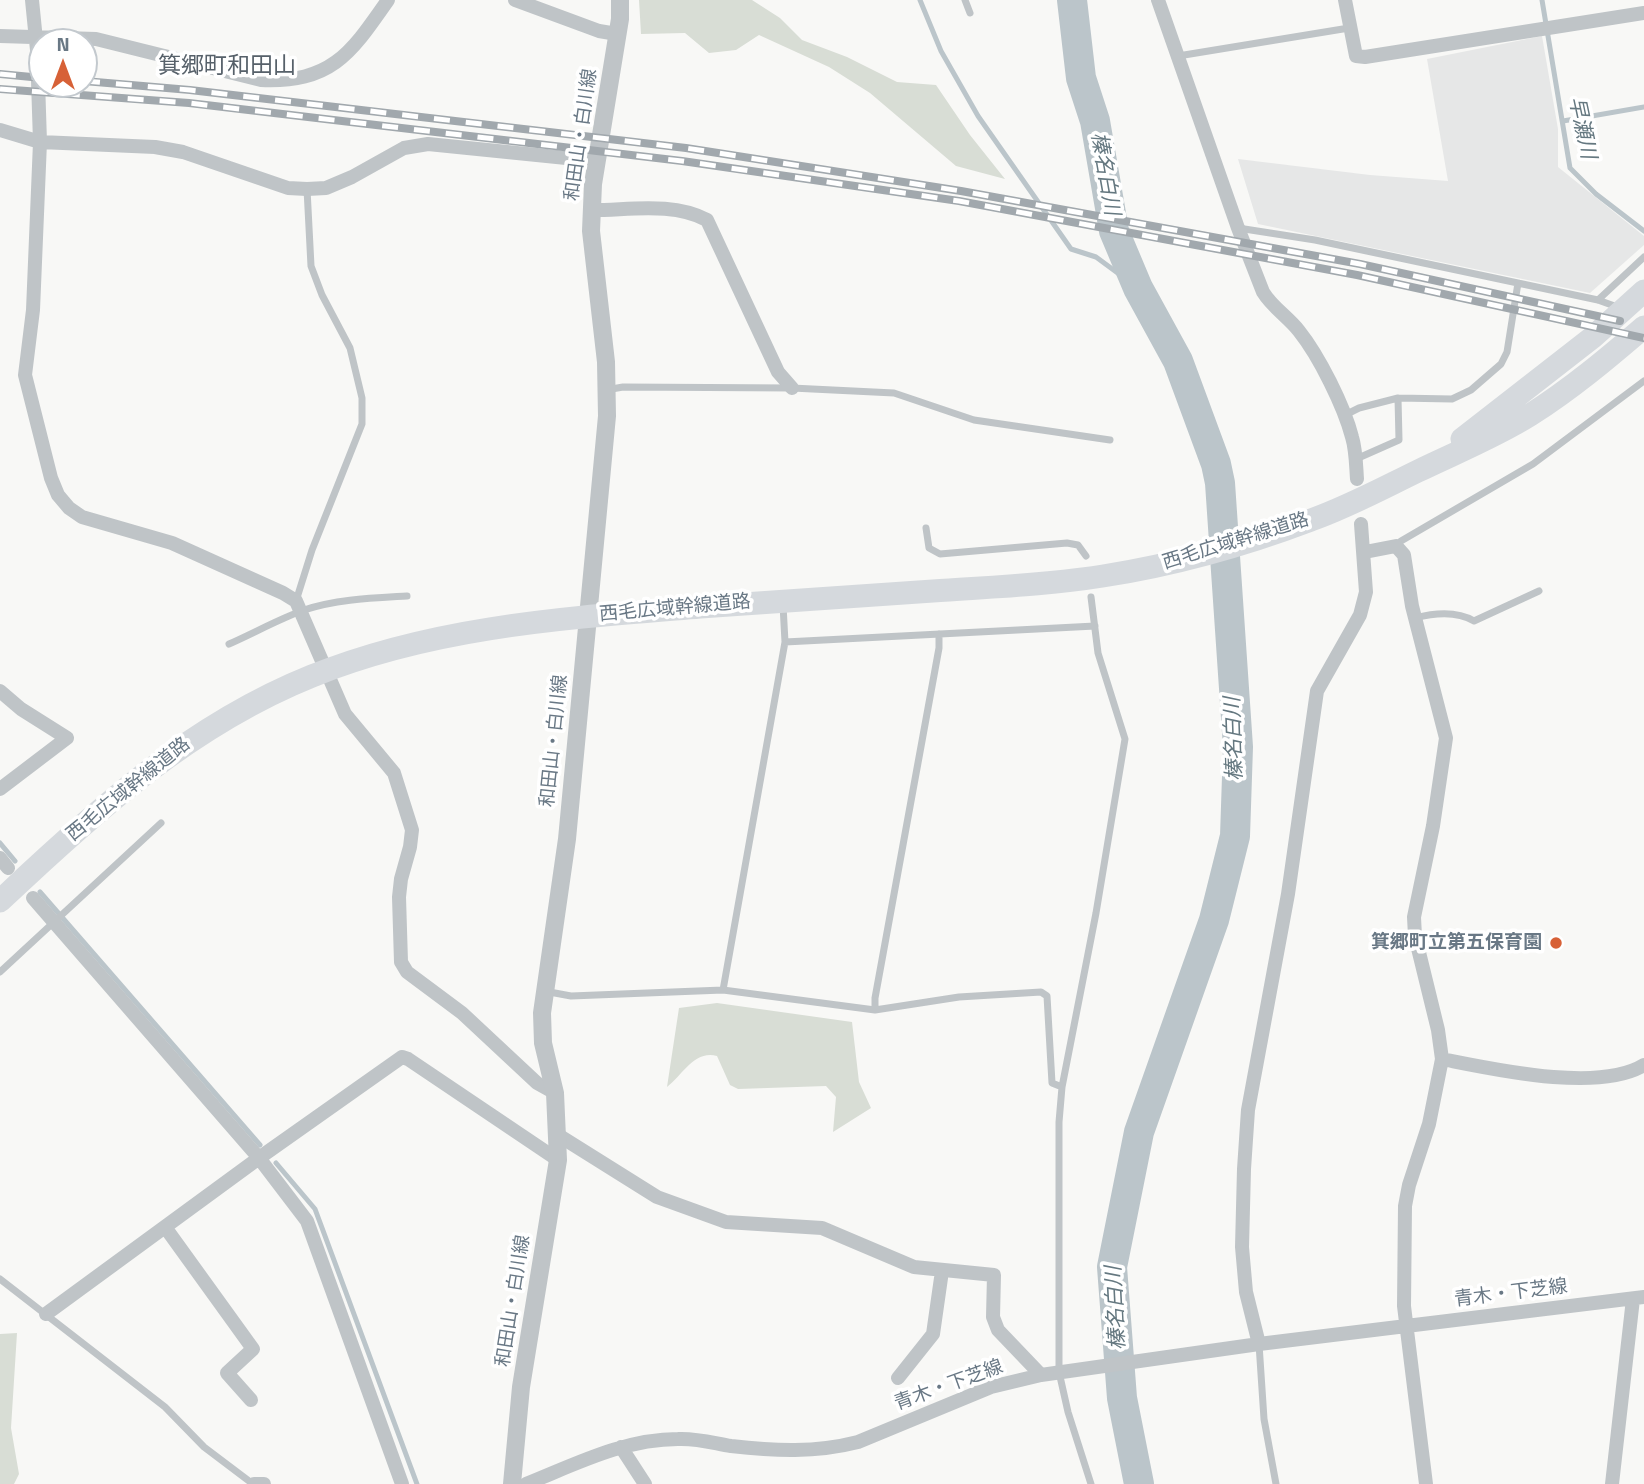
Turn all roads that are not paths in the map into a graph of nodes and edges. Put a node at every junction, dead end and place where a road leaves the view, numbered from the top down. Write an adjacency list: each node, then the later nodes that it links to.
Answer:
1 (32, 0): 10 (street)
2 (388, 0): 14 (street)
3 (515, 0): 12 (street)
4 (620, 0): 12 (street, 和田山・白川線)
5 (965, 0): 8 (lane)
6 (1158, 0): 16 (street)
7 (1345, 0): 11 (street)
8 (970, 13)
9 (1644, 13): 11 (street)
10 (35, 28)
11 (1349, 28): 16 (lane)
12 (617, 34): 20 (street, 和田山・白川線)
13 (0, 36): 15 (street)
14 (98, 39)
15 (28, 41)
16 (1178, 56): 23 (street)
17 (39, 98): 19 (street)
18 (0, 130): 19 (street)
19 (40, 142): 21 (street); 48 (street)
20 (596, 161): 21 (street); 22 (street, 和田山・白川線)
21 (307, 189): 48 (lane)
22 (593, 210): 31 (street); 32 (street, 和田山・白川線)
23 (1238, 228): 25 (lane); 34 (street)
24 (1644, 257): 27 (lane)
25 (1518, 283): 27 (lane); 33 (lane)
26 (1644, 291): 28 (main road, 西毛広域幹線道路)
27 (1598, 300): 28 (lane)
28 (1623, 309): 37 (main road, 西毛広域幹線道路)
29 (1644, 327): 37 (main road, 西毛広域幹線道路)
30 (1644, 381): 41 (lane)
31 (792, 388): 32 (lane); 35 (lane)
32 (606, 390): 49 (street, 和田山・白川線)
33 (1398, 398): 34 (lane); 36 (lane)
34 (1345, 415): 36 (street)
35 (1110, 440)
36 (1355, 459): 38 (street)
37 (1414, 473): 47 (main road, 西毛広域幹線道路)
38 (1357, 479)
39 (1361, 524): 42 (street)
40 (926, 528): 43 (lane)
41 (1396, 546): 42 (street); 50 (street)
42 (1365, 552): 78 (street)
43 (1086, 556)
44 (1539, 591): 50 (lane)
45 (407, 596): 48 (lane)
46 (1091, 597): 51 (lane)
47 (783, 601): 49 (main road, 西毛広域幹線道路); 53 (lane)
48 (301, 610): 54 (lane); 68 (street)
49 (587, 617): 59 (main road, 西毛広域幹線道路); 63 (street, 和田山・白川線)
50 (1415, 618): 65 (street)
51 (1095, 626): 52 (lane); 67 (lane)
52 (939, 634): 53 (lane); 64 (lane)
53 (785, 642): 62 (lane)
54 (229, 644)
55 (0, 691): 56 (street)
56 (0, 789)
57 (161, 822): 60 (lane)
58 (33, 898): 60 (street)
59 (0, 901)
60 (54, 921): 61 (lane); 70 (street)
61 (0, 972)
62 (723, 990): 63 (lane); 64 (lane)
63 (543, 991): 68 (street, 和田山・白川線)
64 (875, 1010): 67 (lane)
65 (1442, 1059): 66 (street); 77 (street)
66 (1644, 1065)
67 (1062, 1087): 79 (lane)
68 (555, 1093): 69 (street, 和田山・白川線)
69 (558, 1135): 71 (street, 和田山・白川線); 73 (street)
70 (259, 1158): 71 (street); 72 (street); 86 (street)
71 (558, 1160): 87 (street, 和田山・白川線)
72 (165, 1227): 76 (street); 82 (street)
73 (942, 1271): 80 (street); 81 (street)
74 (0, 1279): 76 (lane)
75 (1639, 1298): 77 (street, 青木・下芝線); 93 (street)
76 (46, 1314): 84 (lane)
77 (1406, 1326): 78 (street, 青木・下芝線); 92 (street)
78 (1259, 1344): 79 (street, 青木・下芝線); 91 (lane)
79 (1059, 1372): 80 (street, 青木・下芝線); 90 (lane)
80 (1041, 1375): 83 (street, 青木・下芝線)
81 (898, 1378)
82 (251, 1400)
83 (621, 1447): 88 (street, 青木・下芝線); 89 (street)
84 (253, 1484): 85 (street)
85 (264, 1484)
86 (402, 1484)
87 (512, 1484)
88 (526, 1484)
89 (645, 1484)
90 (1091, 1484)
91 (1276, 1484)
92 (1426, 1484)
93 (1612, 1484)

